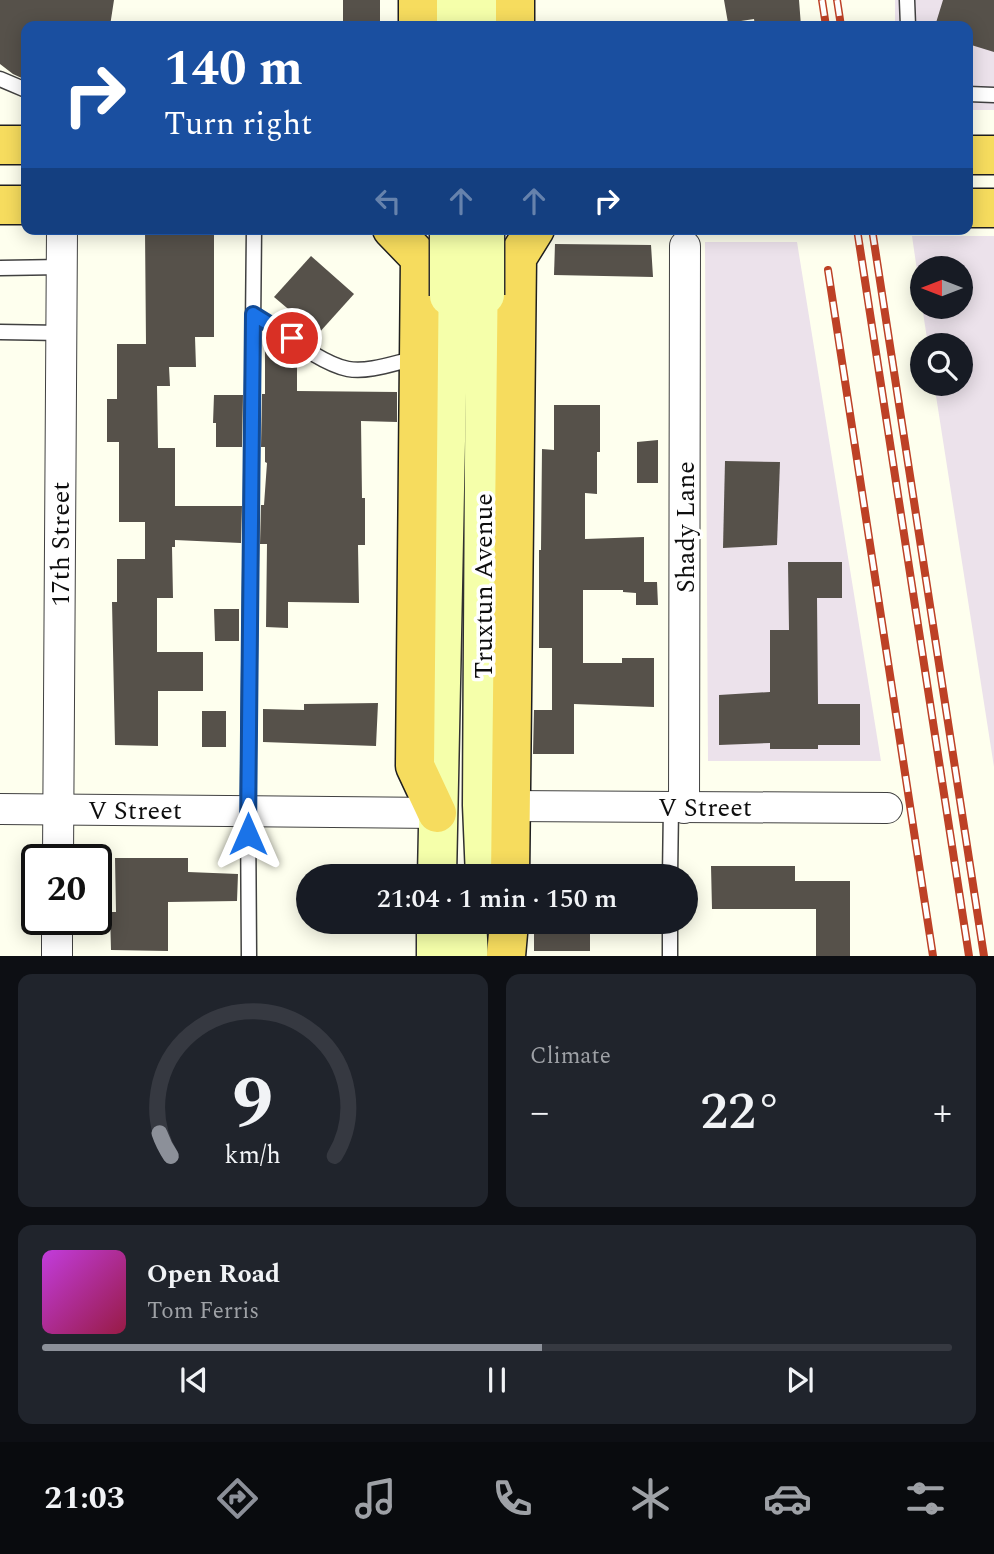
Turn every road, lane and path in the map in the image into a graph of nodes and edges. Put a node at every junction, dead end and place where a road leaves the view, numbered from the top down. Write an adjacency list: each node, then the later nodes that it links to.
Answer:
1 (418, 0): 6 (highway)
2 (449, 0): 7 (main road)
3 (485, 0): 8 (main road)
4 (515, 0): 9 (highway)
5 (907, 0): 10 (lane)
6 (418, 21)
7 (450, 21)
8 (485, 21)
9 (515, 21)
10 (908, 21)
11 (0, 79): 12 (lane)
12 (21, 88)
13 (973, 94): 14 (lane)
14 (994, 95)
15 (0, 145): 16 (highway)
16 (21, 145)
17 (973, 155): 18 (highway)
18 (994, 155)
19 (0, 205): 20 (highway)
20 (21, 205)
21 (973, 208): 22 (highway)
22 (994, 208)
23 (62, 235): 31 (street, 17th Street)
24 (254, 235): 34 (lane)
25 (398, 235): 30 (highway)
26 (451, 235): 33 (main road, bridge)
27 (483, 235): 33 (main road, bridge)
28 (526, 244): 30 (highway); 38 (highway)
29 (685, 246): 39 (street, Shady Lane)
30 (420, 258): 37 (highway)
31 (62, 267): 32 (lane); 36 (street, 17th Street)
32 (0, 268)
33 (467, 296): 38 (main road, Truxtun Avenue); 44 (main road, Truxtun Avenue)
34 (253, 314): 37 (lane); 42 (lane)
35 (0, 332): 36 (lane)
36 (62, 333): 43 (street, 17th Street)
37 (419, 357): 44 (highway)
38 (497, 806): 39 (street, V Street); 48 (main road, Truxtun Avenue); 49 (highway)
39 (677, 807): 40 (street, V Street); 50 (lane)
40 (887, 808)
41 (0, 809): 43 (street, V Street)
42 (248, 810): 43 (street, V Street); 44 (street, V Street); 58 (lane)
43 (58, 811): 45 (street, 17th Street)
44 (437, 813): 46 (main road, Truxtun Avenue); 47 (main road)
45 (58, 844)
46 (437, 864)
47 (465, 864)
48 (487, 864)
49 (508, 864)
50 (671, 864)
51 (436, 934): 59 (main road)
52 (468, 934): 60 (main road)
53 (487, 934): 61 (main road)
54 (508, 934): 62 (highway)
55 (670, 934): 63 (lane)
56 (57, 935): 57 (street)
57 (57, 956)
58 (249, 956)
59 (436, 956)
60 (469, 956)
61 (488, 956)
62 (506, 956)
63 (670, 956)

